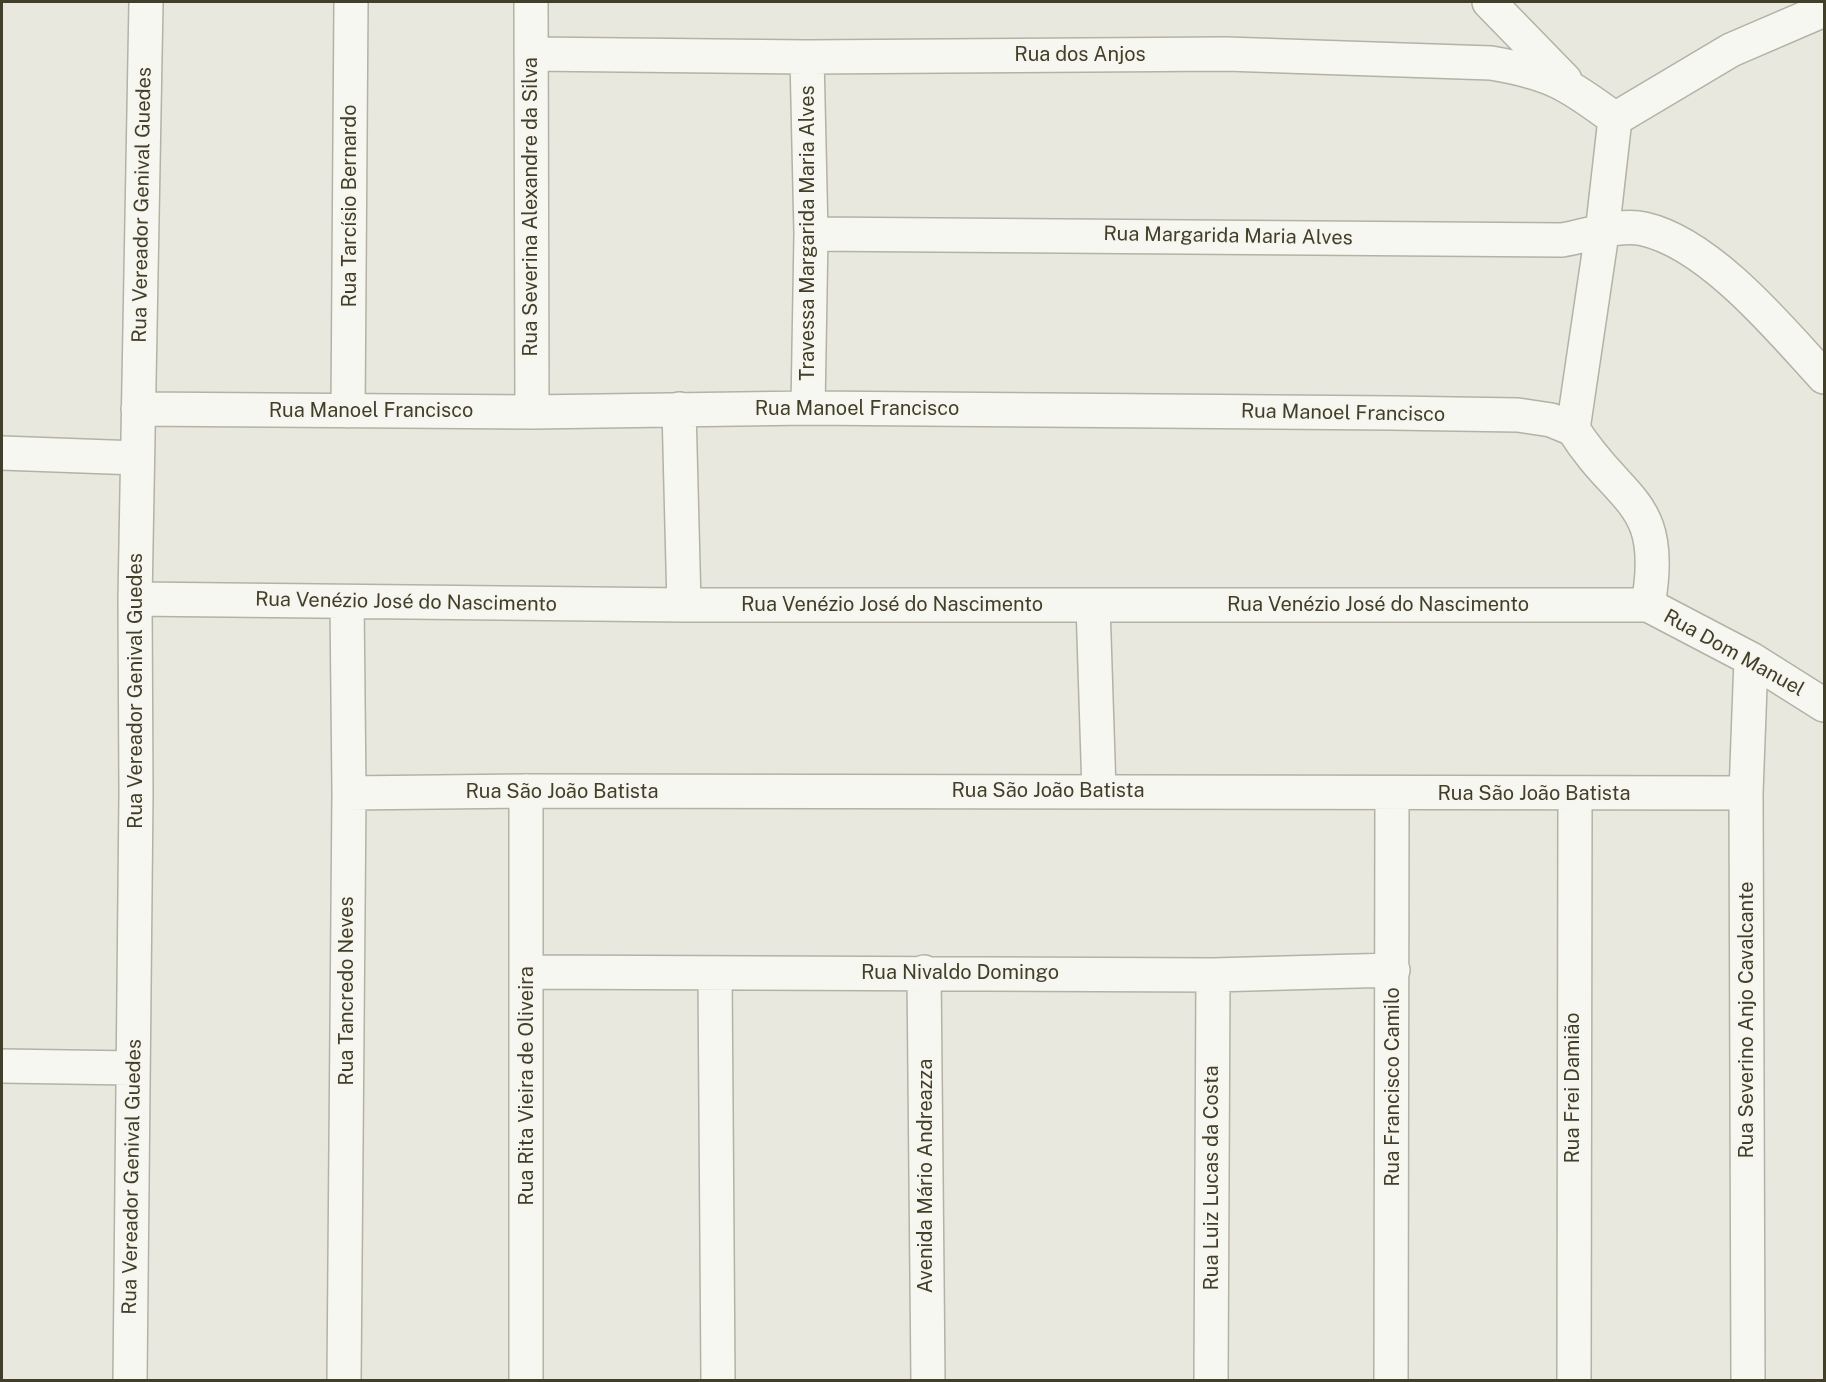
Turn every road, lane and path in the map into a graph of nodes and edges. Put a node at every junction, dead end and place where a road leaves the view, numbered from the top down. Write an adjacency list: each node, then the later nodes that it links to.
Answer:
1 (146, 2): 14 (street, Rua Vereador Genival Guedes)
2 (351, 2): 16 (street, Rua Tarcísio Bernardo)
3 (531, 2): 6 (street, Rua Severina Alexandre da Silva)
4 (1489, 2): 8 (street)
5 (1824, 10): 9 (street)
6 (531, 54): 7 (street, Rua dos Anjos); 17 (street, Rua Severina Alexandre da Silva)
7 (807, 57): 8 (street, Rua dos Anjos); 11 (street, Travessa Margarida Maria Alves)
8 (1571, 86): 9 (street, Rua dos Anjos)
9 (1615, 119): 10 (street)
10 (1602, 233): 11 (street, Rua Margarida Maria Alves); 12 (street, Rua Margarida Maria Alves); 18 (street)
11 (811, 234): 13 (street, Travessa Margarida Maria Alves)
12 (1824, 377)
13 (808, 408): 15 (street, Rua Manoel Francisco); 18 (street, Rua Manoel Francisco)
14 (138, 409): 16 (street, Rua Manoel Francisco); 20 (street, Rua Vereador Genival Guedes)
15 (679, 409): 17 (street, Rua Manoel Francisco); 23 (street)
16 (348, 411): 17 (street, Rua Manoel Francisco)
17 (531, 411)
18 (1573, 429): 25 (street, Rua Dom Manuel)
19 (2, 453): 20 (street)
20 (137, 458): 21 (street, Rua Vereador Genival Guedes)
21 (135, 599): 22 (street, Rua Venézio José do Nascimento); 40 (street, Rua Vereador Genival Guedes)
22 (347, 602): 23 (street, Rua Venézio José do Nascimento); 32 (street, Rua Tancredo Neves)
23 (684, 605): 24 (street, Rua Venézio José do Nascimento)
24 (1093, 605): 25 (street, Rua Venézio José do Nascimento); 29 (street)
25 (1648, 605): 26 (street, Rua Dom Manuel)
26 (1751, 659): 27 (street, Rua Dom Manuel); 31 (street, Rua Severino Anjo Cavalcante)
27 (1824, 705)
28 (526, 791): 29 (street, Rua São João Batista); 32 (street, Rua São João Batista); 35 (street, Rua Rita Vieira de Oliveira)
29 (1099, 791): 30 (street, Rua São João Batista)
30 (1392, 793): 33 (street, Rua São João Batista); 34 (street, Rua Francisco Camilo)
31 (1746, 793): 33 (street, Rua São João Batista); 49 (street, Rua Severino Anjo Cavalcante)
32 (349, 794): 42 (street, Rua Tancredo Neves)
33 (1575, 795): 48 (street, Rua Frei Damião)
34 (1394, 970): 38 (street, Rua Nivaldo Domingo); 47 (street, Rua Francisco Camilo)
35 (527, 972): 37 (street, Rua Nivaldo Domingo); 43 (street, Rua Rita Vieira de Oliveira)
36 (924, 972): 37 (street, Rua Nivaldo Domingo); 38 (street, Rua Nivaldo Domingo); 45 (street, Avenida Mário Andreazza)
37 (716, 973): 44 (street)
38 (1213, 975): 46 (street, Rua Luiz Lucas da Costa)
39 (2, 1066): 40 (street)
40 (133, 1068): 41 (street, Rua Vereador Genival Guedes)
41 (130, 1380)
42 (344, 1380)
43 (526, 1380)
44 (718, 1380)
45 (928, 1380)
46 (1211, 1380)
47 (1391, 1380)
48 (1574, 1380)
49 (1748, 1380)

